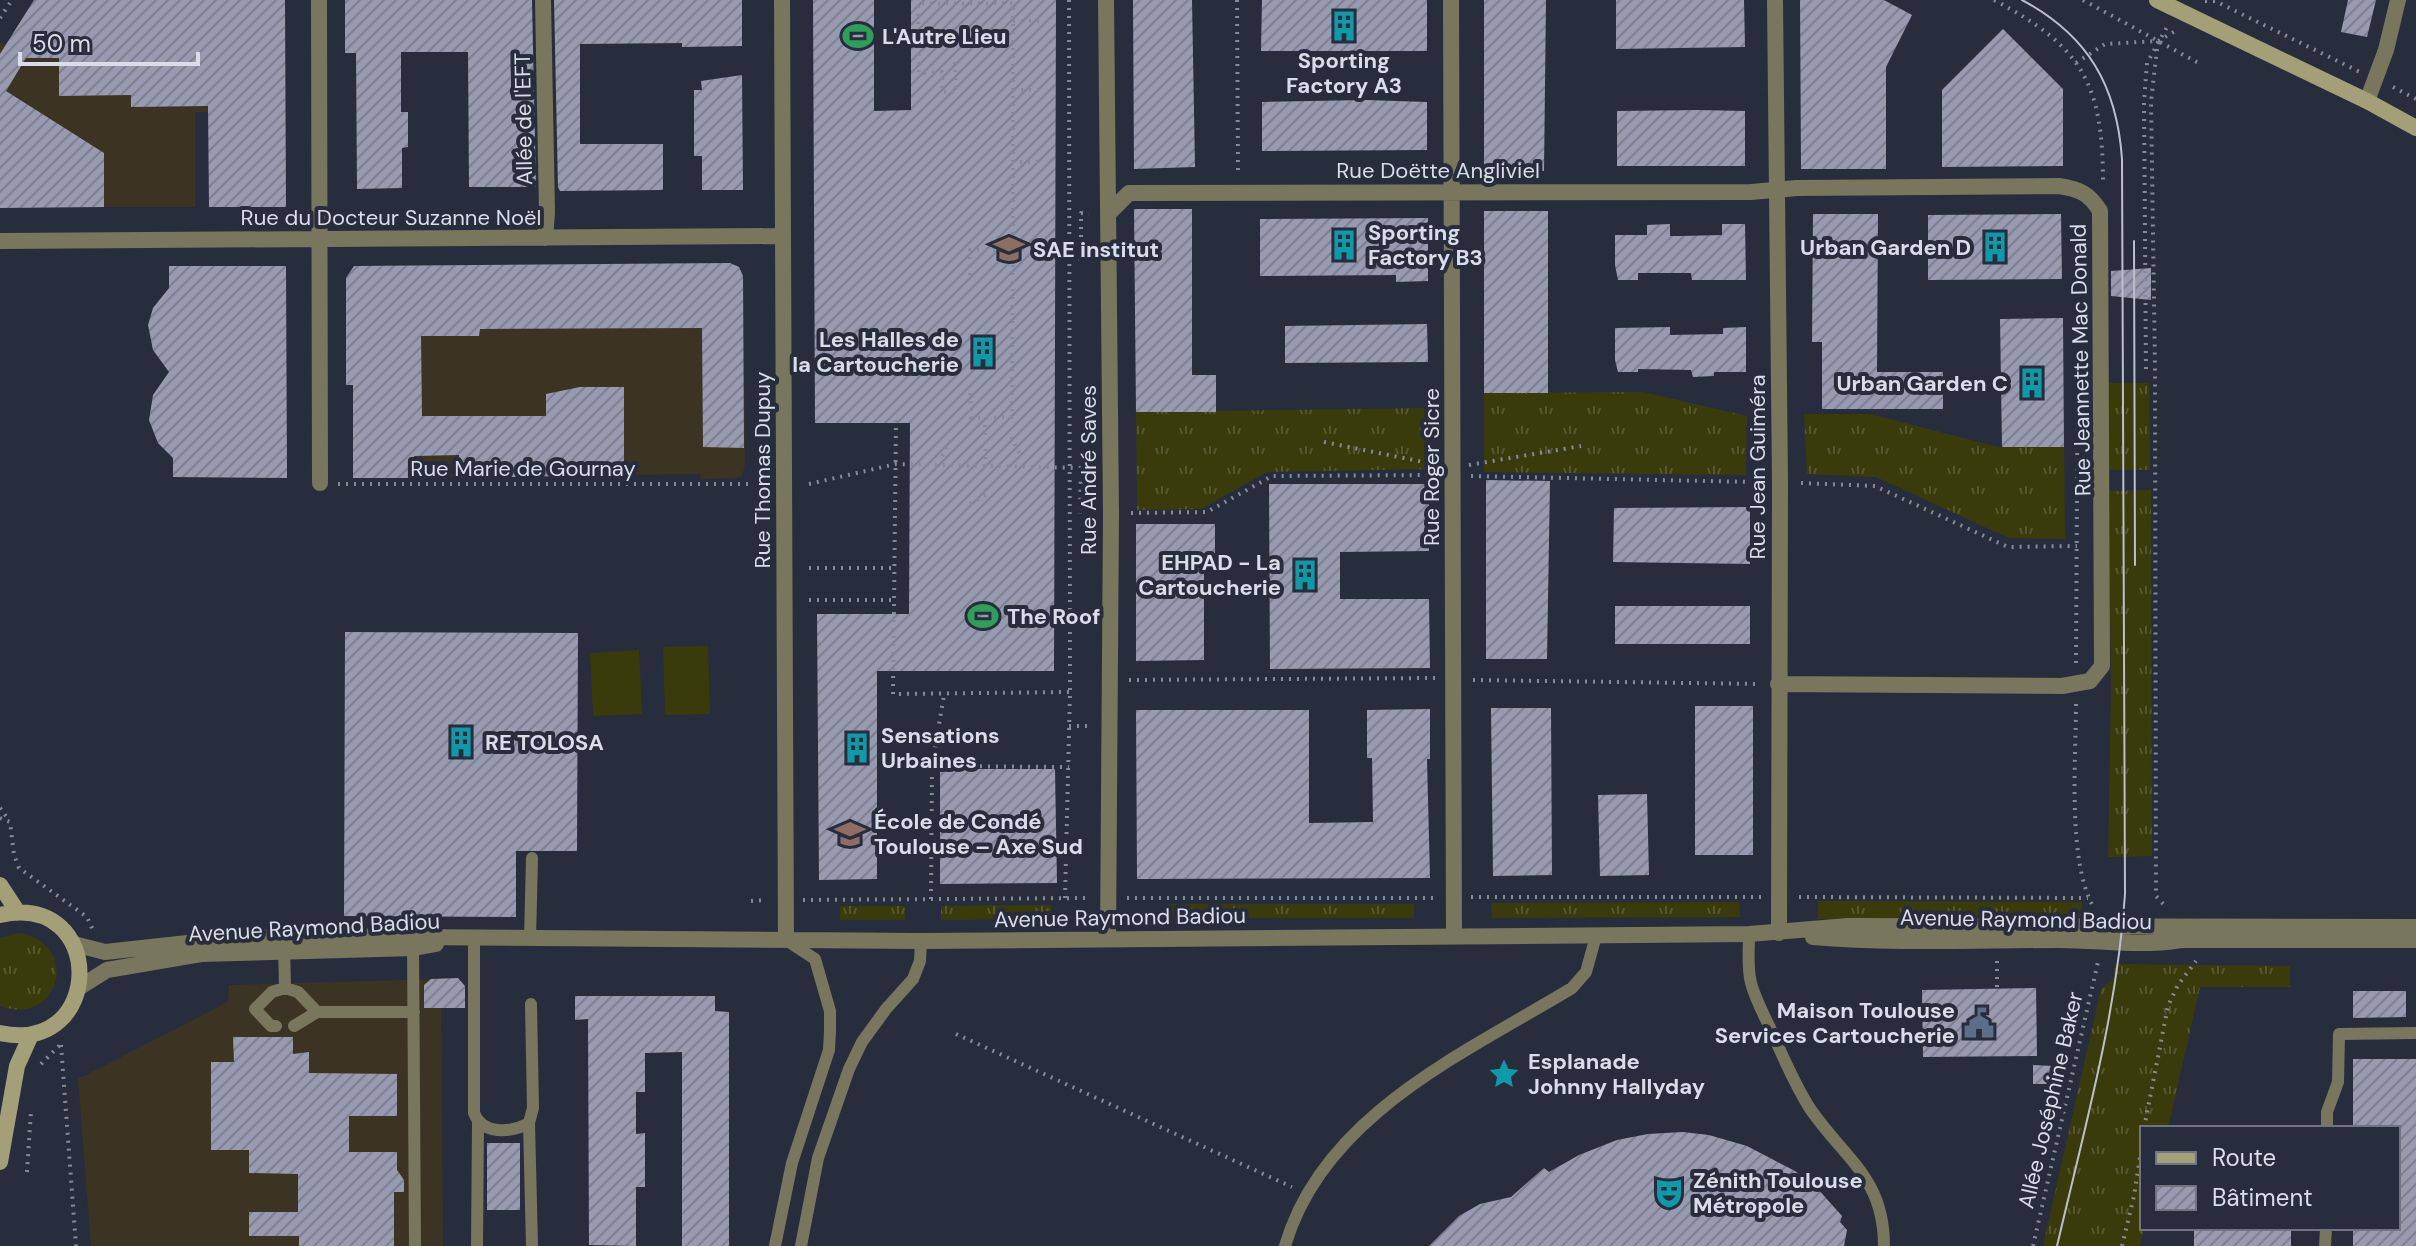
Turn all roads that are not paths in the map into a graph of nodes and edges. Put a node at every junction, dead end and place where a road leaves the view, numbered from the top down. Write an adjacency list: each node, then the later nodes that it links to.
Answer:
1 (319, 0): 16 (street)
2 (543, 0): 15 (street, Allée de l'EFT)
3 (782, 0): 14 (street, Rue Thomas Dupuy)
4 (1106, 0): 13 (street, Rue André Saves)
5 (1451, 0): 12 (street, Rue Roger Sicre)
6 (1775, 0): 11 (street, Rue Jean Guiméra)
7 (2157, 0): 9 (street)
8 (2398, 0): 9 (street)
9 (2367, 101): 10 (street)
10 (2416, 128)
11 (1776, 189): 12 (street, Rue Doëtte Angliviel); 19 (street, Rue Jean Guiméra); 19 (street, Rue Jeannette Mac Donald)
12 (1452, 192): 13 (street, Rue Doëtte Angliviel); 27 (street, Rue Roger Sicre)
13 (1108, 214): 31 (street, Rue André Saves)
14 (782, 236): 15 (street, Rue du Docteur Suzanne Noël); 32 (street, Rue Thomas Dupuy)
15 (545, 238): 16 (street, Rue du Docteur Suzanne Noël)
16 (318, 239): 17 (street, Rue du Docteur Suzanne Noël); 18 (street)
17 (0, 241)
18 (320, 483)
19 (1778, 684): 25 (street, Rue Jean Guiméra)
20 (532, 858): 30 (lane)
21 (0, 885): 22 (street)
22 (17, 911): 23 (street); 37 (street)
23 (0, 915)
24 (2416, 927): 25 (street, Avenue Raymond Badiou)
25 (1779, 933): 26 (street, Avenue Raymond Badiou); 33 (street, Avenue Raymond Badiou)
26 (1749, 934): 28 (street, Avenue Raymond Badiou); 58 (lane)
27 (1454, 935): 28 (street, Avenue Raymond Badiou); 31 (street, Avenue Raymond Badiou)
28 (1596, 936): 57 (lane)
29 (468, 939): 30 (street, Avenue Raymond Badiou); 35 (street, Avenue Raymond Badiou); 48 (lane)
30 (530, 939): 32 (street, Avenue Raymond Badiou)
31 (1108, 939): 34 (street, Avenue Raymond Badiou)
32 (786, 940): 34 (street, Avenue Raymond Badiou); 55 (lane)
33 (2416, 940)
34 (921, 941): 56 (lane)
35 (413, 942): 36 (street, Avenue Raymond Badiou); 42 (lane)
36 (284, 943): 37 (street, Avenue Raymond Badiou); 38 (street, Avenue Raymond Badiou); 39 (lane)
37 (74, 944): 38 (street)
38 (80, 987): 47 (street)
39 (285, 988): 41 (lane); 43 (lane)
40 (531, 1004): 49 (lane)
41 (317, 1012): 42 (lane); 44 (lane)
42 (414, 1012): 52 (lane)
43 (276, 1026)
44 (294, 1026)
45 (0, 1033): 47 (street)
46 (2416, 1033): 50 (lane)
47 (31, 1035): 51 (street)
48 (478, 1123): 49 (lane); 53 (lane)
49 (529, 1123): 54 (lane)
50 (2327, 1126)
51 (0, 1162)
52 (415, 1246)
53 (477, 1246)
54 (532, 1246)
55 (775, 1246)
56 (801, 1246)
57 (1285, 1246)
58 (1884, 1246)

